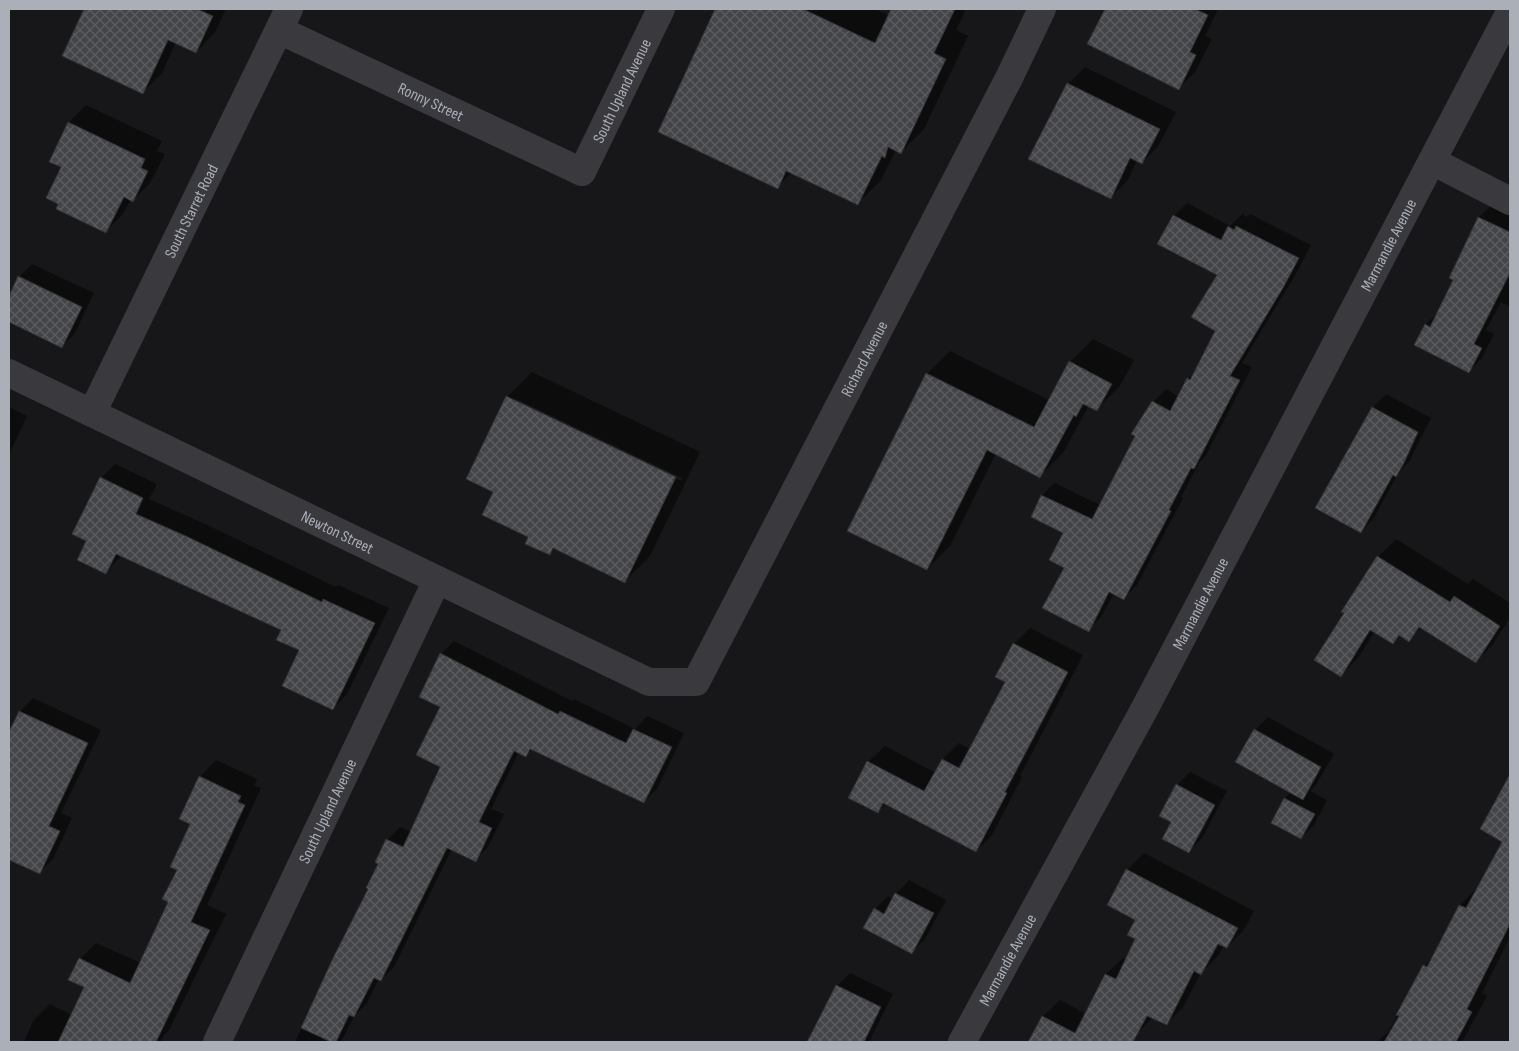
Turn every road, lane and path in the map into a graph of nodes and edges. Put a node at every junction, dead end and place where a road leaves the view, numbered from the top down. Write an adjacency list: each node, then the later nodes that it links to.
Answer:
1 (661, 9): 6 (street, South Upland Avenue)
2 (1042, 9): 11 (street, Richard Avenue)
3 (1510, 12): 5 (street, Marmandie Avenue)
4 (284, 19): 6 (street, Ronny Street); 9 (street, South Starret Road)
5 (1432, 162): 7 (street); 13 (street, Marmandie Avenue)
6 (582, 172)
7 (1510, 201)
8 (9, 373): 9 (street, Newton Street)
9 (92, 413): 10 (street, Newton Street)
10 (437, 580): 11 (street, Newton Street); 12 (street, South Upland Avenue)
11 (668, 682)
12 (217, 1042)
13 (962, 1042)

